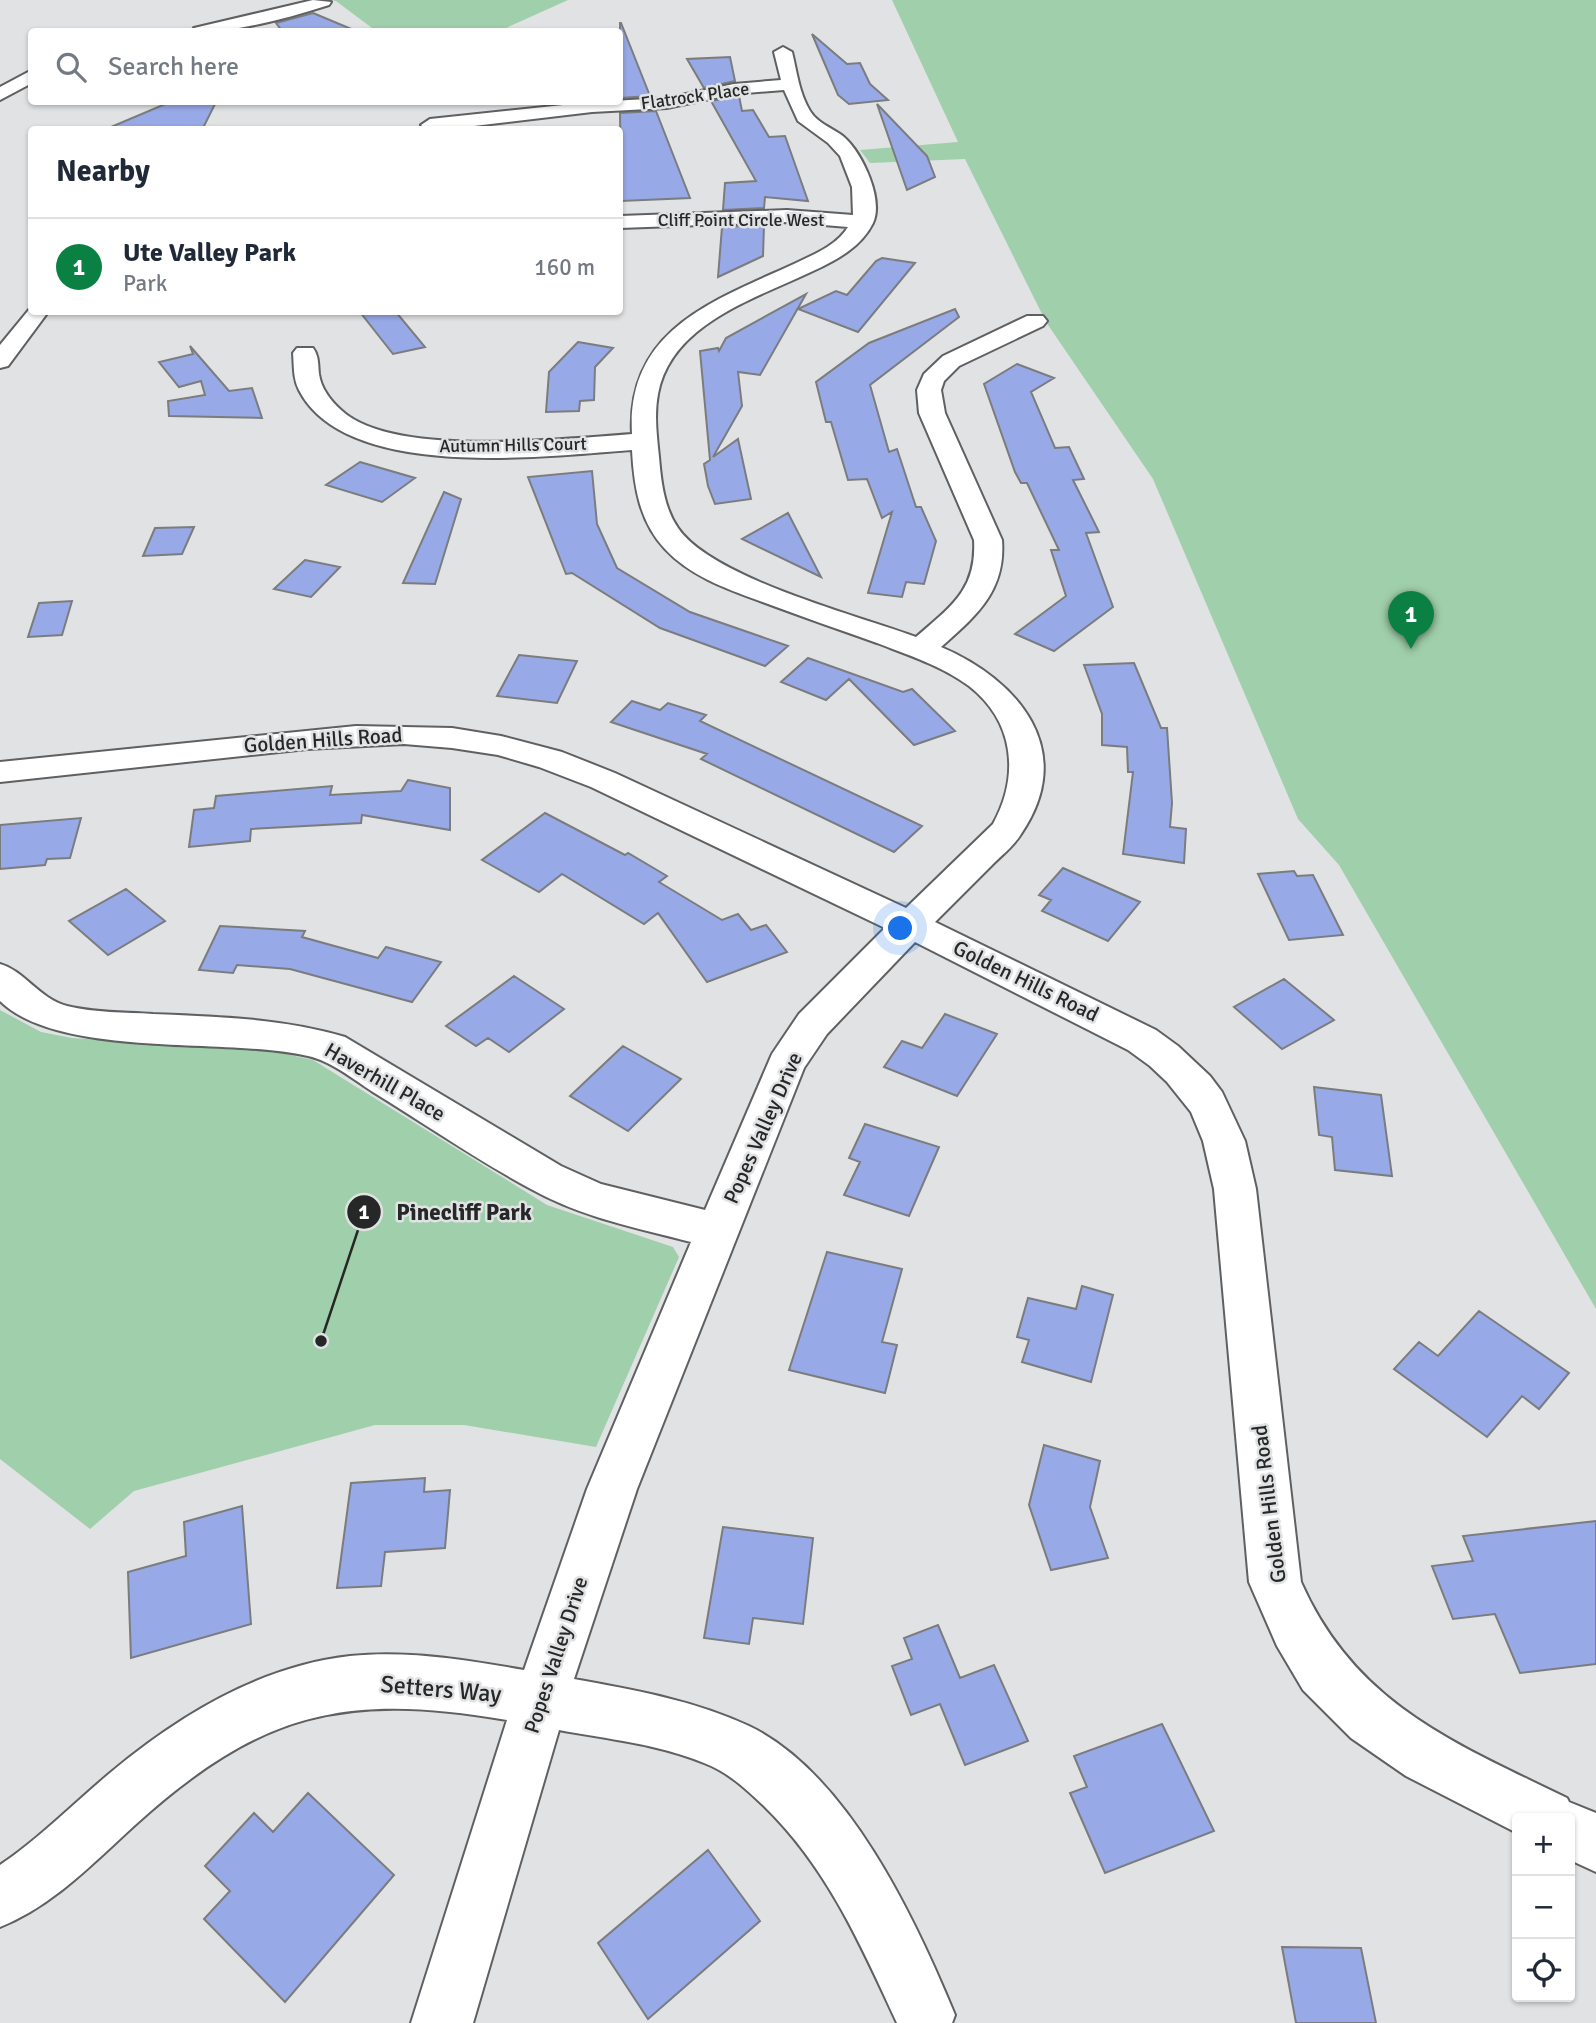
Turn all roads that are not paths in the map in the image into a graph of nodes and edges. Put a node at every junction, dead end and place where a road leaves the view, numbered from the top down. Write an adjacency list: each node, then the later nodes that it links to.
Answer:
1 (323, 2): 2 (street)
2 (218, 28)
3 (783, 52): 7 (street)
4 (13, 65): 5 (street)
5 (28, 67)
6 (28, 78): 8 (street)
7 (793, 84): 9 (street, Flatrock Place); 11 (street)
8 (0, 95)
9 (430, 125)
10 (623, 222): 11 (street, Cliff Point Circle West)
11 (863, 222): 16 (street, Popes Valley Drive)
12 (34, 315): 15 (street)
13 (1035, 321): 17 (street)
14 (305, 353): 16 (street, Autumn Hills Court)
15 (0, 360)
16 (645, 441): 17 (street, Popes Valley Drive)
17 (920, 649): 19 (street, Popes Valley Drive)
18 (0, 772): 19 (street, Golden Hills Road)
19 (911, 925): 21 (street, Popes Valley Drive); 23 (street, Golden Hills Road)
20 (0, 977): 21 (street, Haverhill Place)
21 (719, 1231): 22 (street, Popes Valley Drive)
22 (541, 1699): 26 (street, Setters Way); 27 (street, Setters Way); 28 (street, Popes Valley Drive)
23 (1537, 1813)
24 (1575, 1832): 25 (street)
25 (1596, 1843)
26 (0, 1898)
27 (925, 2015)
28 (442, 2023)

